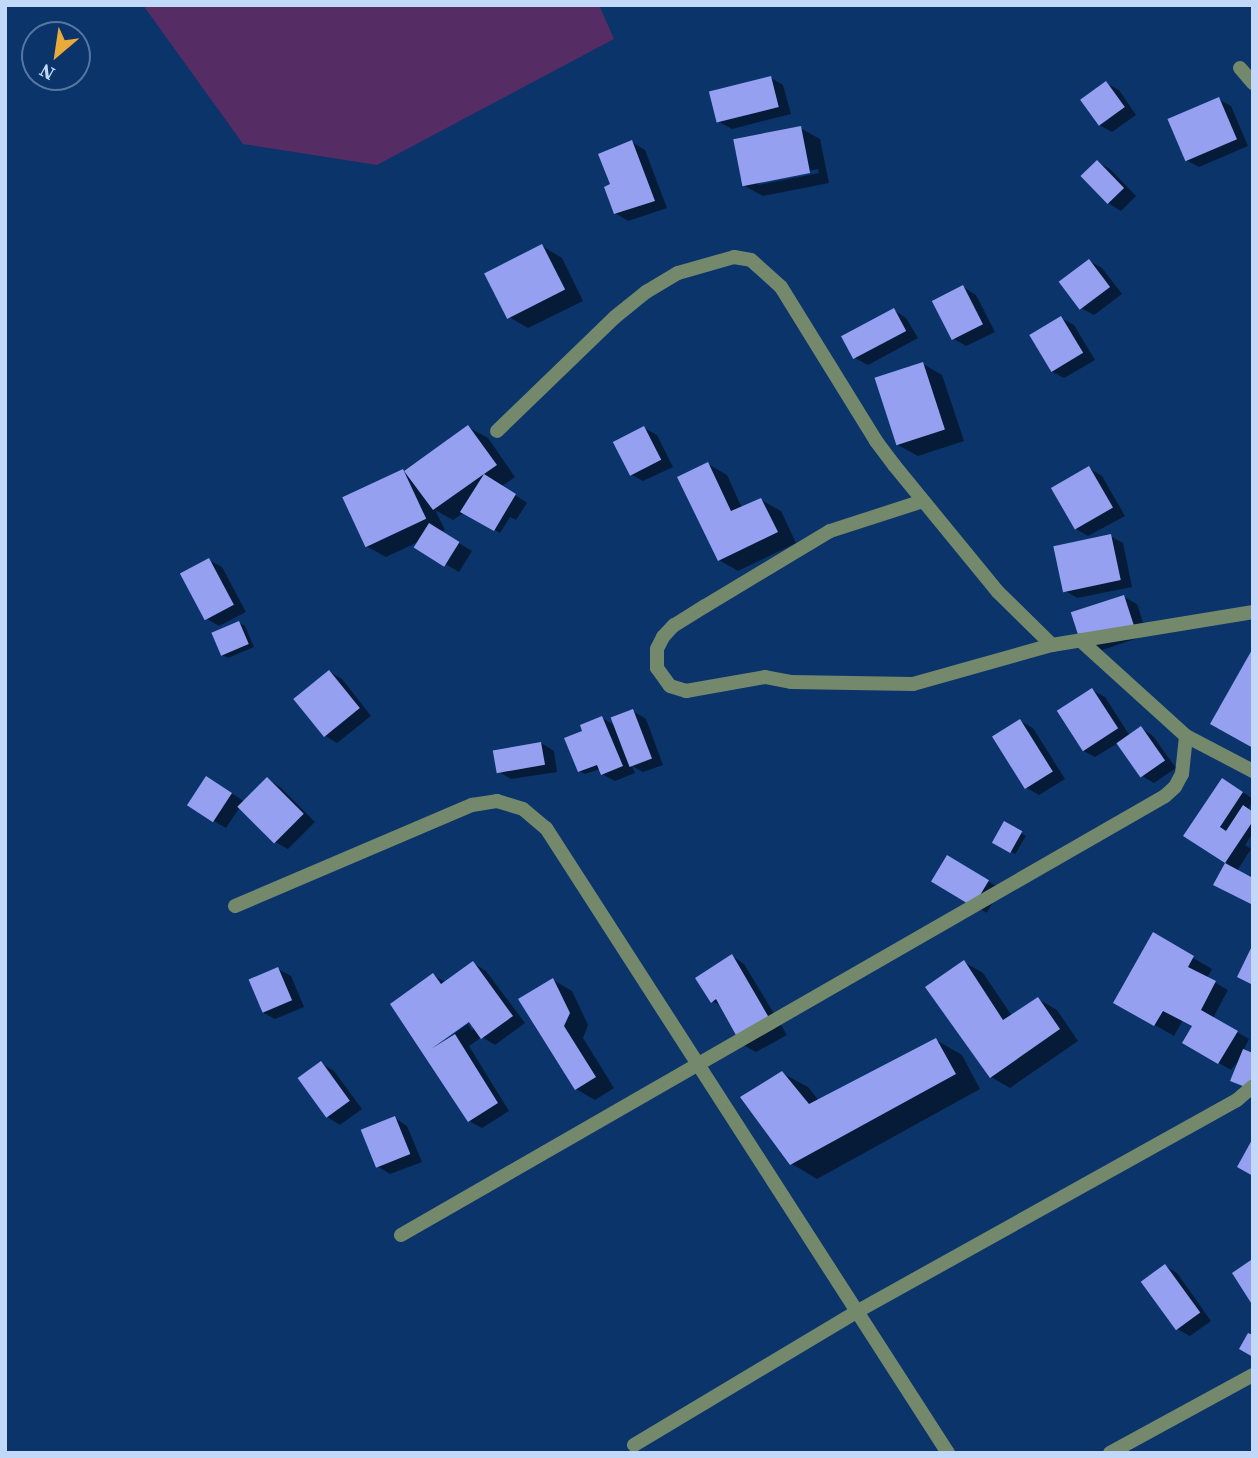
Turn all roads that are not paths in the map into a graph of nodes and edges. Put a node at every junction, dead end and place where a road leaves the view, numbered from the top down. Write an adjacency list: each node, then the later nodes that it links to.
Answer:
1 (1240, 68): 2 (street)
2 (1253, 83)
3 (497, 431): 4 (street)
4 (923, 501): 7 (street); 7 (street)
5 (1253, 612): 6 (street)
6 (1080, 640): 7 (street); 8 (street)
7 (1052, 645)
8 (1186, 736): 9 (street); 11 (street)
9 (1253, 771)
10 (235, 906): 11 (street)
11 (698, 1067): 15 (street); 16 (street)
12 (1253, 1086): 14 (street)
13 (1253, 1099): 14 (street)
14 (1237, 1100): 16 (street)
15 (401, 1235)
16 (858, 1311): 18 (street); 19 (street)
17 (1253, 1375): 20 (street)
18 (634, 1445)
19 (948, 1453)
20 (1110, 1453)

